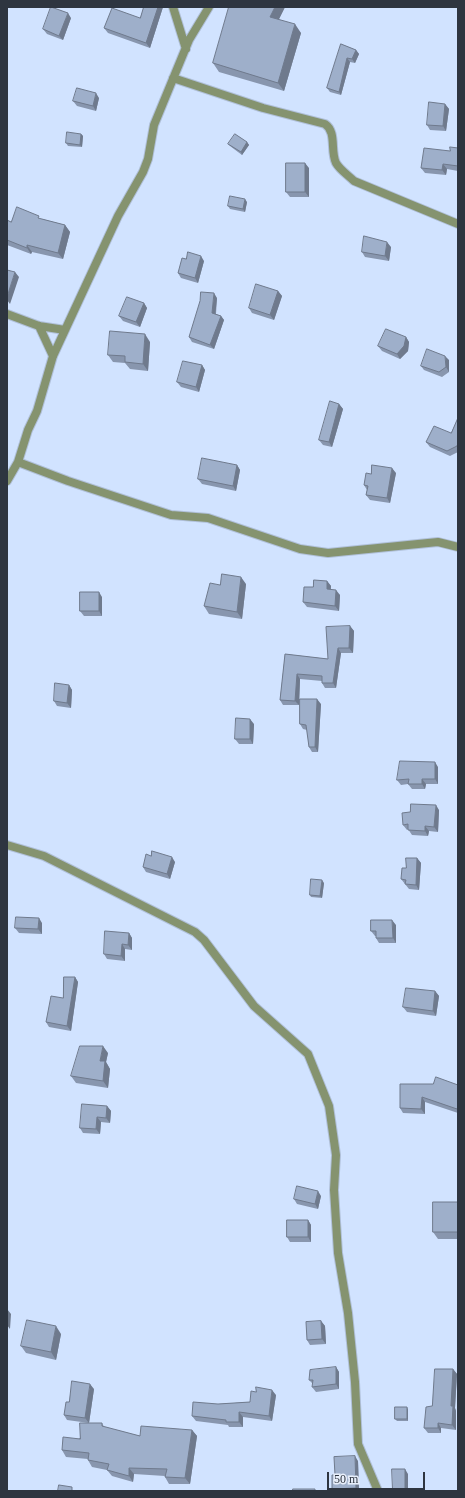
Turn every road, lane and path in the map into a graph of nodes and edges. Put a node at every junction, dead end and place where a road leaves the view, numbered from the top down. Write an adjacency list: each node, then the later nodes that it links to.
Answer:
1 (173, 7): 3 (street)
2 (209, 7): 3 (street)
3 (186, 48): 4 (street)
4 (173, 78): 5 (street); 8 (street)
5 (458, 224)
6 (7, 314): 7 (street)
7 (39, 326): 8 (street); 9 (street)
8 (65, 330): 9 (street)
9 (53, 356): 10 (street)
10 (18, 462): 11 (street); 12 (street)
11 (7, 481)
12 (458, 547)
13 (7, 845): 14 (street)
14 (378, 1491)

